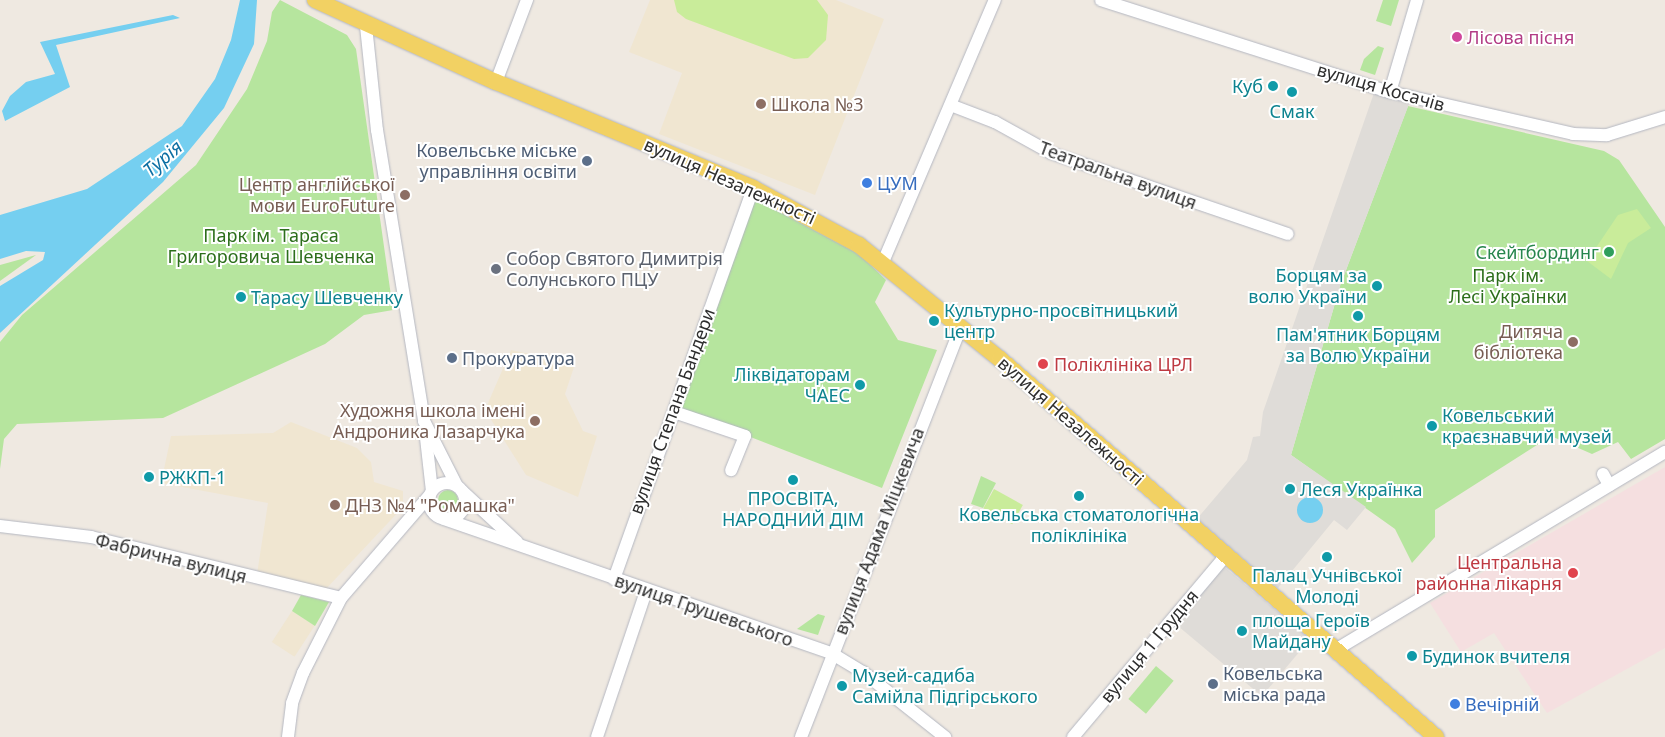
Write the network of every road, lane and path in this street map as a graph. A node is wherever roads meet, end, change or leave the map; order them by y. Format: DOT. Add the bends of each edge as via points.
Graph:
graph roads {
  1 [pos="315,0"];
  2 [pos="527,0"];
  3 [pos="995,0"];
  4 [pos="1101,0"];
  5 [pos="1417,0"];
  6 [pos="366,26"];
  7 [pos="496,82"];
  8 [pos="1390,92"];
  9 [pos="952,106"];
  10 [pos="1665,117"];
  11 [pos="753,188"];
  12 [pos="1287,234"];
  13 [pos="883,262"];
  14 [pos="961,326"];
  15 [pos="674,412"];
  16 [pos="424,422"];
  17 [pos="1665,452"];
  18 [pos="731,470"];
  19 [pos="459,488"];
  20 [pos="430,493"];
  21 [pos="441,518"];
  22 [pos="408,523"];
  23 [pos="0,526"];
  24 [pos="520,546"];
  25 [pos="1226,555"];
  26 [pos="614,579"];
  27 [pos="646,591"];
  28 [pos="341,598"];
  29 [pos="1337,649"];
  30 [pos="831,653"];
  31 [pos="288,737"];
  32 [pos="597,737"];
  33 [pos="801,737"];
  34 [pos="945,737"];
  35 [pos="1073,737"];
  36 [pos="1436,737"];
  1 -- 6 [label="main road, вулиця Незалежності"];
  2 -- 7 [label="street"];
  3 -- 9 [label="street"];
  4 -- 8 [label="street, вулиця Косачів"];
  5 -- 8 [label="street"];
  6 -- 7 [label="main road, вулиця Незалежності"];
  6 -- 16 [label="street" via="377,130"];
  7 -- 11 [label="main road, вулиця Незалежності"];
  8 -- 10 [label="street, вулиця Косачів" via="1595,136"];
  9 -- 12 [label="street, Театральна вулиця" via="995,122 1050,153"];
  9 -- 13 [label="street"];
  11 -- 13 [label="main road, вулиця Незалежності" via="829,227"];
  11 -- 15 [label="street, вулиця Степана Бандери"];
  13 -- 14 [label="main road, вулиця Незалежності"];
  14 -- 25 [label="main road, вулиця Незалежності"];
  14 -- 30 [label="street, вулиця Адама Міцкевича"];
  15 -- 18 [label="street" via="745,436"];
  15 -- 26 [label="street, вулиця Степана Бандери"];
  16 -- 19 [label="street"];
  16 -- 20 [label="street"];
  17 -- 29 [label="street" via="1606,479"];
  19 -- 20 [label="street" via="440,484"];
  19 -- 21 [label="street" via="464,507 456,517"];
  19 -- 24 [label="street, вулиця Грушевського"];
  20 -- 21 [label="street" via="430,508"];
  20 -- 22 [label="street"];
  21 -- 22 [label="street"];
  21 -- 24 [label="street"];
  22 -- 28 [label="street"];
  23 -- 28 [label="street, Фабрична вулиця" via="91,537"];
  24 -- 26 [label="street, вулиця Грушевського"];
  25 -- 29 [label="main road, вулиця Незалежності"];
  25 -- 35 [label="street, вулиця 1 Грудня"];
  26 -- 27 [label="street, вулиця Грушевського"];
  27 -- 30 [label="street, вулиця Грушевського"];
  27 -- 32 [label="street"];
  28 -- 31 [label="street" via="303,673 292,703"];
  29 -- 36 [label="main road, вулиця Незалежності"];
  30 -- 33 [label="street, вулиця Адама Міцкевича"];
  30 -- 34 [label="street, вулиця Грушевського" via="863,672"];
}
